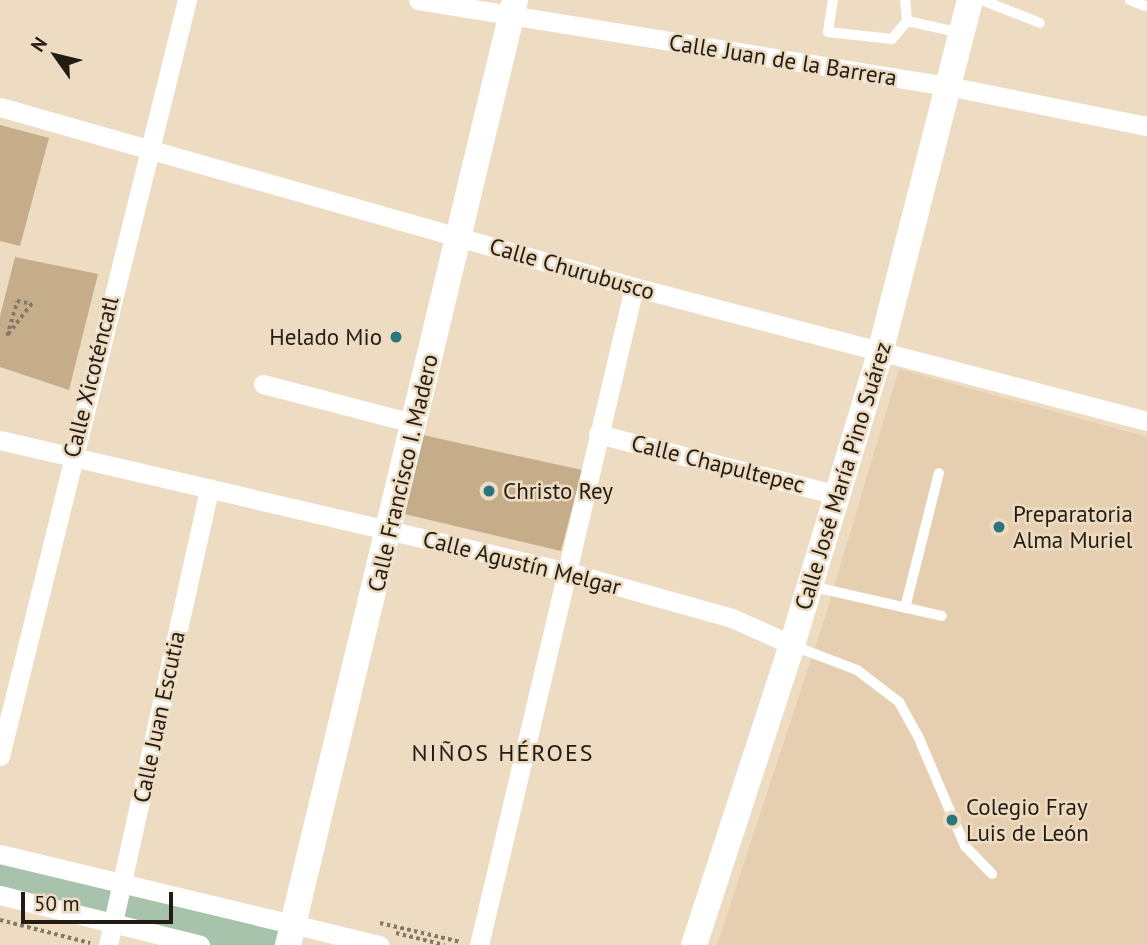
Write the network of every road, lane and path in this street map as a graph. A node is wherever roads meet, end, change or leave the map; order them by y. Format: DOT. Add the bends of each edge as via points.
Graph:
graph roads {
  1 [pos="187,0"];
  2 [pos="418,0"];
  3 [pos="833,0"];
  4 [pos="905,0"];
  5 [pos="970,0"];
  6 [pos="982,0"];
  7 [pos="1130,0"];
  8 [pos="1145,6"];
  9 [pos="514,8"];
  10 [pos="907,21"];
  11 [pos="1040,23"];
  12 [pos="962,33"];
  13 [pos="948,86"];
  14 [pos="0,107"];
  15 [pos="1147,126"];
  16 [pos="148,149"];
  17 [pos="459,236"];
  18 [pos="634,287"];
  19 [pos="7,336"];
  20 [pos="880,353"];
  21 [pos="263,384"];
  22 [pos="1147,421"];
  23 [pos="413,423"];
  24 [pos="598,434"];
  25 [pos="0,440"];
  26 [pos="71,456"];
  27 [pos="939,473"];
  28 [pos="209,488"];
  29 [pos="837,495"];
  30 [pos="391,530"];
  31 [pos="564,572"];
  32 [pos="810,586"];
  33 [pos="905,608"];
  34 [pos="942,616"];
  35 [pos="792,645"];
  36 [pos="0,756"];
  37 [pos="0,854"];
  38 [pos="992,874"];
  39 [pos="122,883"];
  40 [pos="0,894"];
  41 [pos="0,920"];
  42 [pos="113,923"];
  43 [pos="290,935"];
  44 [pos="96,945"];
  45 [pos="108,945"];
  46 [pos="200,945"];
  47 [pos="379,945"];
  48 [pos="479,945"];
  49 [pos="694,945"];
  1 -- 16 [label="street, Calle Xicoténcatl"];
  2 -- 9 [label="street, Calle Juan de la Barrera"];
  3 -- 10 [label="lane" via="828,32 892,39"];
  4 -- 10 [label="lane"];
  5 -- 12 [label="main road, Calle José María Pino Suárez"];
  6 -- 11 [label="lane"];
  7 -- 8 [label="lane"];
  9 -- 13 [label="street, Calle Juan de la Barrera"];
  9 -- 17 [label="main road, Calle Francisco I. Madero"];
  10 -- 12 [label="lane"];
  12 -- 13 [label="main road, Calle José María Pino Suárez"];
  13 -- 15 [label="street, Calle Juan de la Barrera"];
  13 -- 20 [label="main road, Calle José María Pino Suárez"];
  14 -- 16 [label="street, Calle Churubusco"];
  16 -- 17 [label="street, Calle Churubusco"];
  16 -- 26 [label="street, Calle Xicoténcatl"];
  17 -- 18 [label="street, Calle Churubusco"];
  17 -- 23 [label="main road, Calle Francisco I. Madero"];
  18 -- 20 [label="street, Calle Churubusco"];
  18 -- 24 [label="street"];
  19 -- 19 [label="path" via="17,301 32,304 15,325"];
  20 -- 22 [label="street, Calle Churubusco"];
  20 -- 29 [label="main road, Calle José María Pino Suárez"];
  21 -- 23 [label="street"];
  23 -- 30 [label="main road, Calle Francisco I. Madero"];
  24 -- 29 [label="street, Calle Chapultepec"];
  24 -- 31 [label="street"];
  25 -- 26 [label="street, Calle Agustín Melgar"];
  26 -- 28 [label="street, Calle Agustín Melgar"];
  26 -- 36 [label="street, Calle Xicoténcatl"];
  27 -- 33 [label="lane"];
  28 -- 30 [label="street, Calle Agustín Melgar"];
  28 -- 39 [label="street, Calle Juan Escutia"];
  29 -- 32 [label="main road, Calle José María Pino Suárez"];
  30 -- 31 [label="street, Calle Agustín Melgar"];
  30 -- 43 [label="main road, Calle Francisco I. Madero"];
  31 -- 35 [label="street, Calle Agustín Melgar" via="732,618"];
  31 -- 48 [label="street"];
  32 -- 33 [label="lane"];
  32 -- 35 [label="main road, Calle José María Pino Suárez"];
  33 -- 34 [label="lane"];
  35 -- 38 [label="lane" via="815,658 857,670 899,702 965,846"];
  35 -- 49 [label="main road, Calle José María Pino Suárez"];
  37 -- 39 [label="street"];
  39 -- 42 [label="street, Calle Juan Escutia"];
  39 -- 43 [label="street"];
  40 -- 42 [label="street"];
  41 -- 44 [label="path"];
  42 -- 45 [label="street, Calle Juan Escutia"];
  42 -- 46 [label="street"];
  43 -- 47 [label="street"];
}
